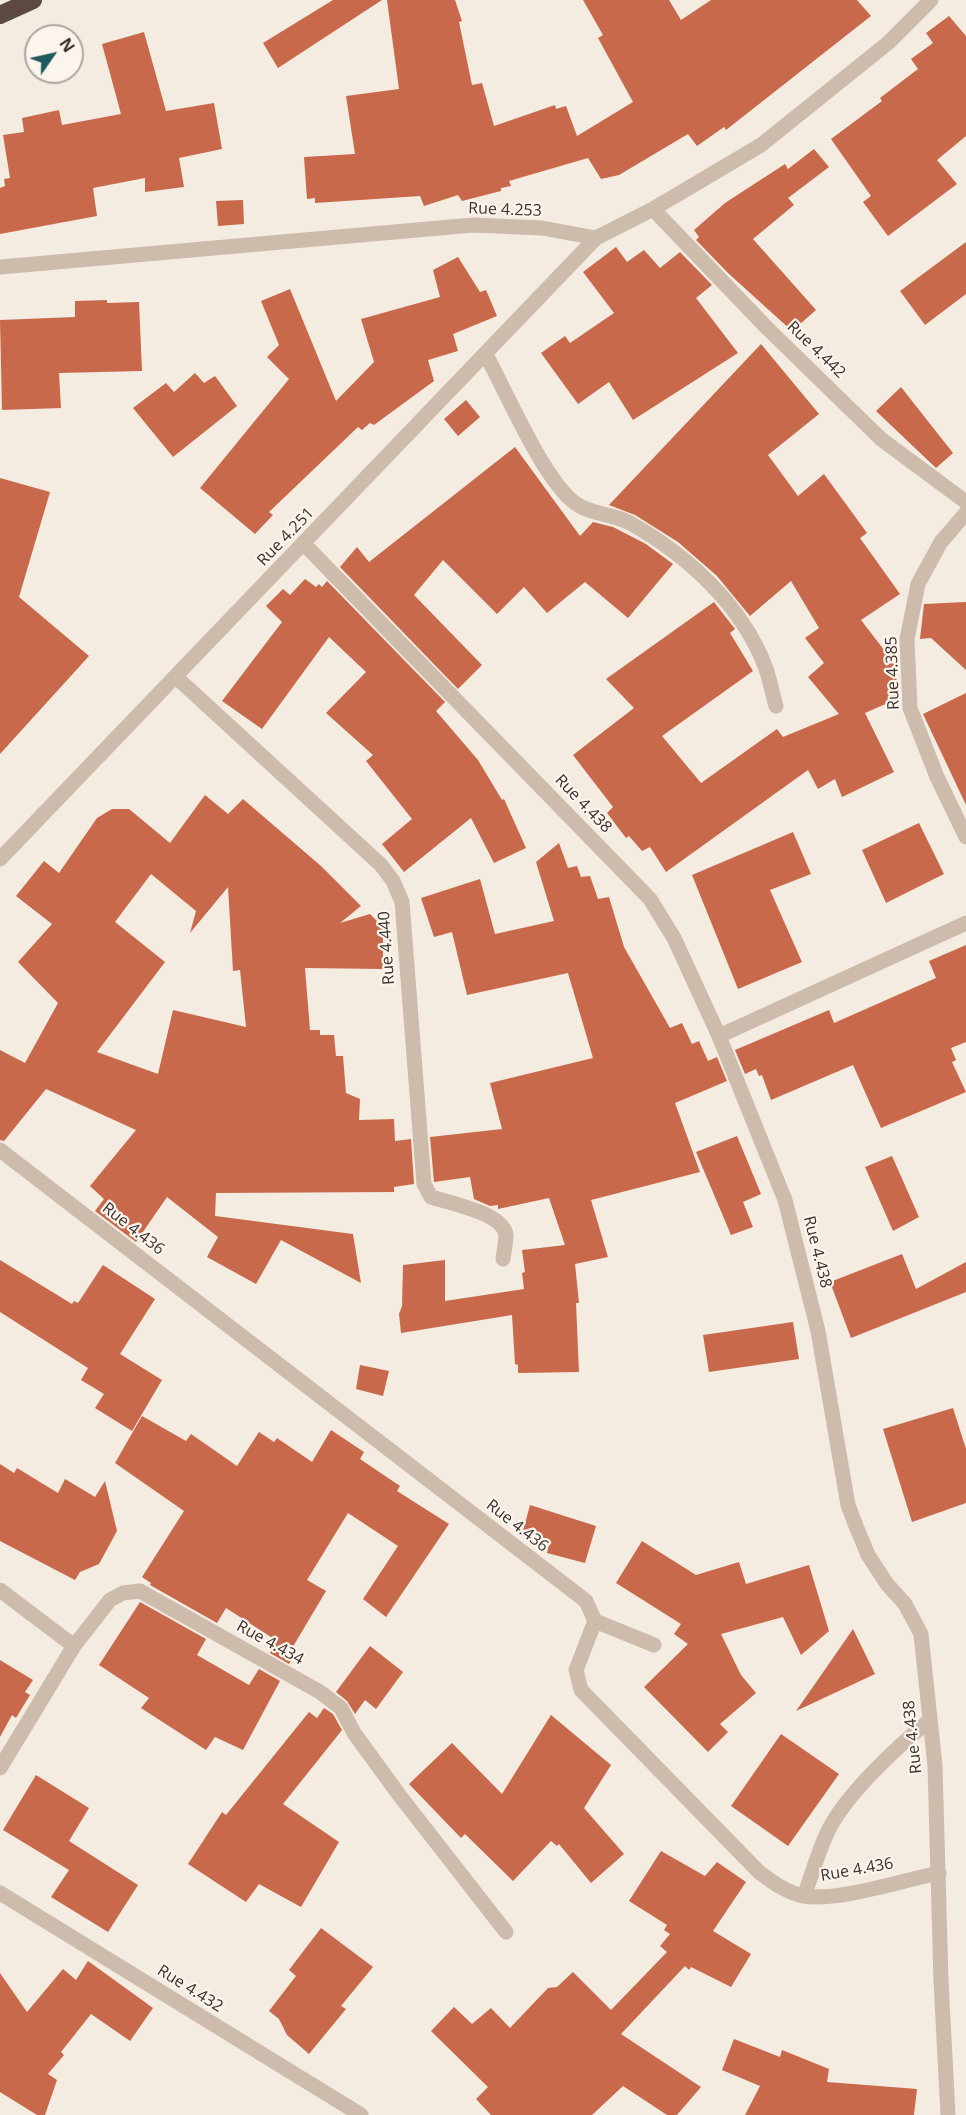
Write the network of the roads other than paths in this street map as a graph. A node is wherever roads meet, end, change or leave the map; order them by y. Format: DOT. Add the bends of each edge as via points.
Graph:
graph roads {
  1 [pos="33,0"];
  2 [pos="931,0"];
  3 [pos="0,15"];
  4 [pos="653,209"];
  5 [pos="596,238"];
  6 [pos="0,267"];
  7 [pos="486,355"];
  8 [pos="966,502"];
  9 [pos="966,513"];
  10 [pos="304,544"];
  11 [pos="176,677"];
  12 [pos="776,706"];
  13 [pos="966,837"];
  14 [pos="0,859"];
  15 [pos="966,923"];
  16 [pos="719,1036"];
  17 [pos="0,1150"];
  18 [pos="503,1259"];
  19 [pos="0,1590"];
  20 [pos="595,1621"];
  21 [pos="654,1645"];
  22 [pos="74,1646"];
  23 [pos="930,1720"];
  24 [pos="0,1768"];
  25 [pos="939,1873"];
  26 [pos="0,1893"];
  27 [pos="804,1896"];
  28 [pos="506,1932"];
  29 [pos="361,2115"];
  30 [pos="948,2115"];
  1 -- 3 [label="highway"];
  2 -- 4 [label="street" via="888,43 762,145"];
  4 -- 5 [label="street"];
  4 -- 8 [label="street, Rue 4.442" via="881,439"];
  5 -- 6 [label="street, Rue 4.253" via="542,228 473,225"];
  5 -- 7 [label="street, Rue 4.251"];
  7 -- 10 [label="street, Rue 4.251"];
  7 -- 12 [label="street" via="555,483 576,504 627,521 651,535 723,597 765,667"];
  9 -- 13 [label="street, Rue 4.385" via="941,542 918,584 907,639 910,708"];
  10 -- 11 [label="street, Rue 4.251"];
  10 -- 16 [label="street, Rue 4.438" via="650,898 674,938"];
  11 -- 14 [label="street, Rue 4.251"];
  11 -- 18 [label="street, Rue 4.440" via="381,865 393,881 402,902 424,1184 431,1197 501,1223 506,1234"];
  15 -- 16 [label="street"];
  16 -- 23 [label="street, Rue 4.438" via="785,1200 818,1331 852,1515 868,1555 905,1604 921,1634"];
  17 -- 20 [label="street, Rue 4.436" via="586,1601"];
  19 -- 22 [label="street"];
  20 -- 21 [label="street"];
  20 -- 27 [label="street, Rue 4.436" via="576,1670 581,1690 759,1872 778,1886"];
  22 -- 24 [label="street, Rue 4.434"];
  22 -- 28 [label="street, Rue 4.434" via="110,1600 140,1591 320,1692 340,1708 399,1796"];
  23 -- 25 [label="street, Rue 4.438"];
  23 -- 27 [label="street" via="856,1792 829,1830"];
  25 -- 27 [label="street, Rue 4.436" via="835,1895"];
  25 -- 30 [label="street, Rue 4.438"];
  26 -- 29 [label="street, Rue 4.432"];
}
